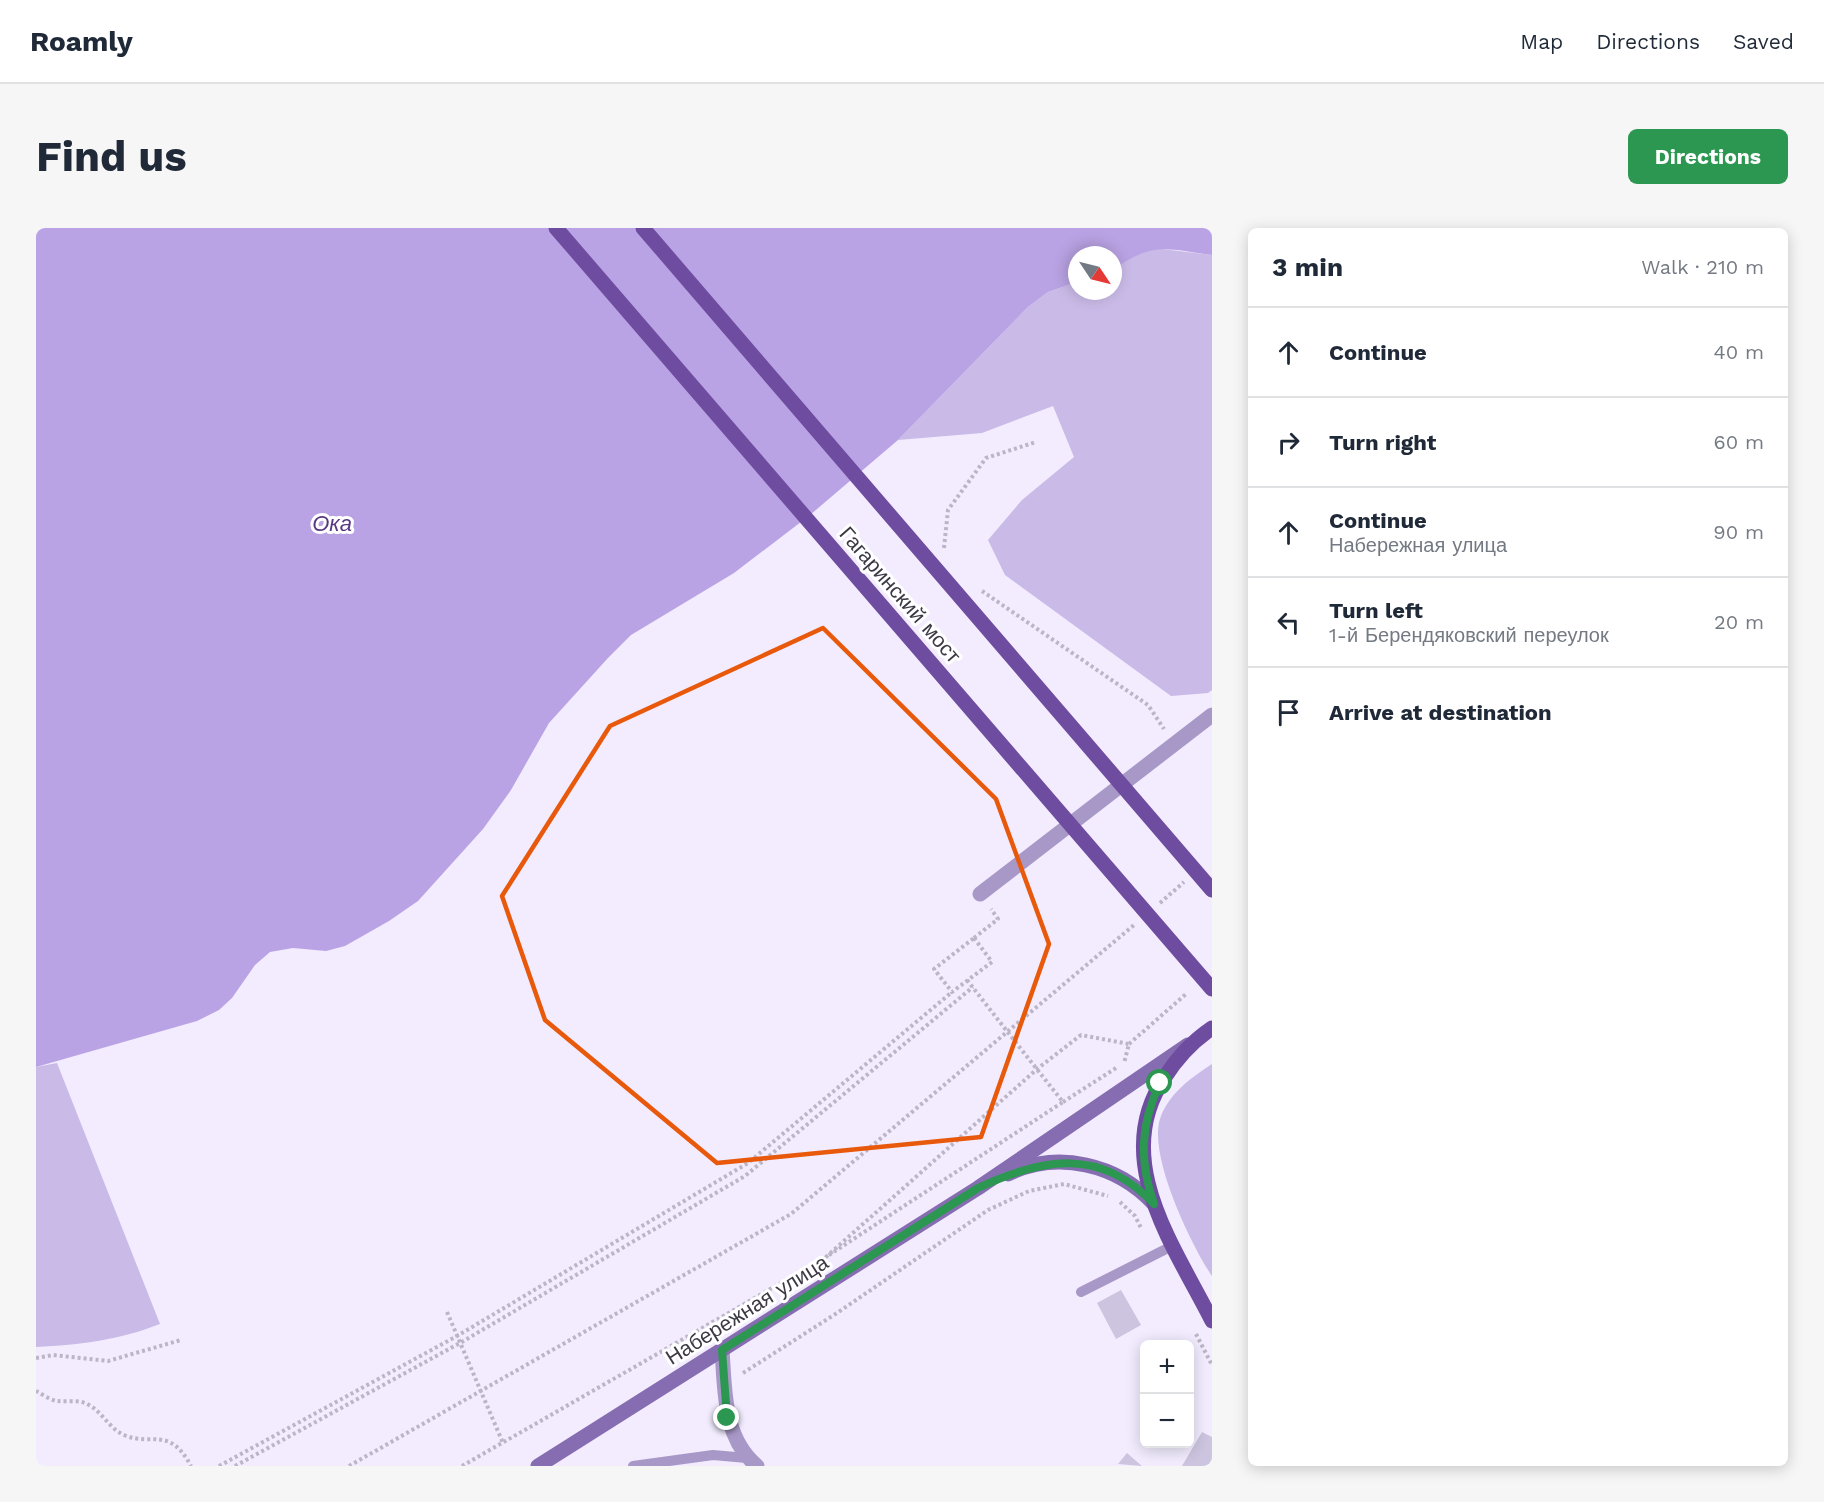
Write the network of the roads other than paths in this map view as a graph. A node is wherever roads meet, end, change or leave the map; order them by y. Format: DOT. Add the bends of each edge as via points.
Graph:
graph roads {
  1 [pos="556,228"];
  2 [pos="643,228"];
  3 [pos="1212,716"];
  4 [pos="1172,844"];
  5 [pos="1212,878"];
  6 [pos="1212,890"];
  7 [pos="980,894"];
  8 [pos="1212,989"];
  9 [pos="1208,1030"];
  10 [pos="978,1188"];
  11 [pos="1154,1204"];
  12 [pos="1177,1251"];
  13 [pos="1081,1292"];
  14 [pos="1212,1296"];
  15 [pos="1212,1322"];
  16 [pos="722,1350"];
  17 [pos="752,1462"];
  18 [pos="544,1465"];
  19 [pos="633,1466"];
  1 -- 8 [label="main road, Гагаринский мост, bridge"];
  2 -- 4 [label="main road, Гагаринский мост, bridge"];
  3 -- 7 [label="street"];
  4 -- 5 [label="main road, bridge"];
  4 -- 6 [label="main road, Гагаринский мост, bridge"];
  9 -- 10 [label="main road"];
  9 -- 11 [label="main road" via="1173,1064 1146,1119 1142,1159"];
  10 -- 11 [label="main road" via="1040,1164 1086,1164 1129,1182"];
  10 -- 16 [label="main road, Набережная улица"];
  11 -- 12 [label="main road"];
  12 -- 13 [label="lane" via="1155,1256"];
  12 -- 14 [label="main road"];
  12 -- 15 [label="main road"];
  16 -- 17 [label="street" via="727,1418"];
  16 -- 18 [label="main road, Набережная улица"];
  17 -- 19 [label="lane" via="713,1455"];
}
